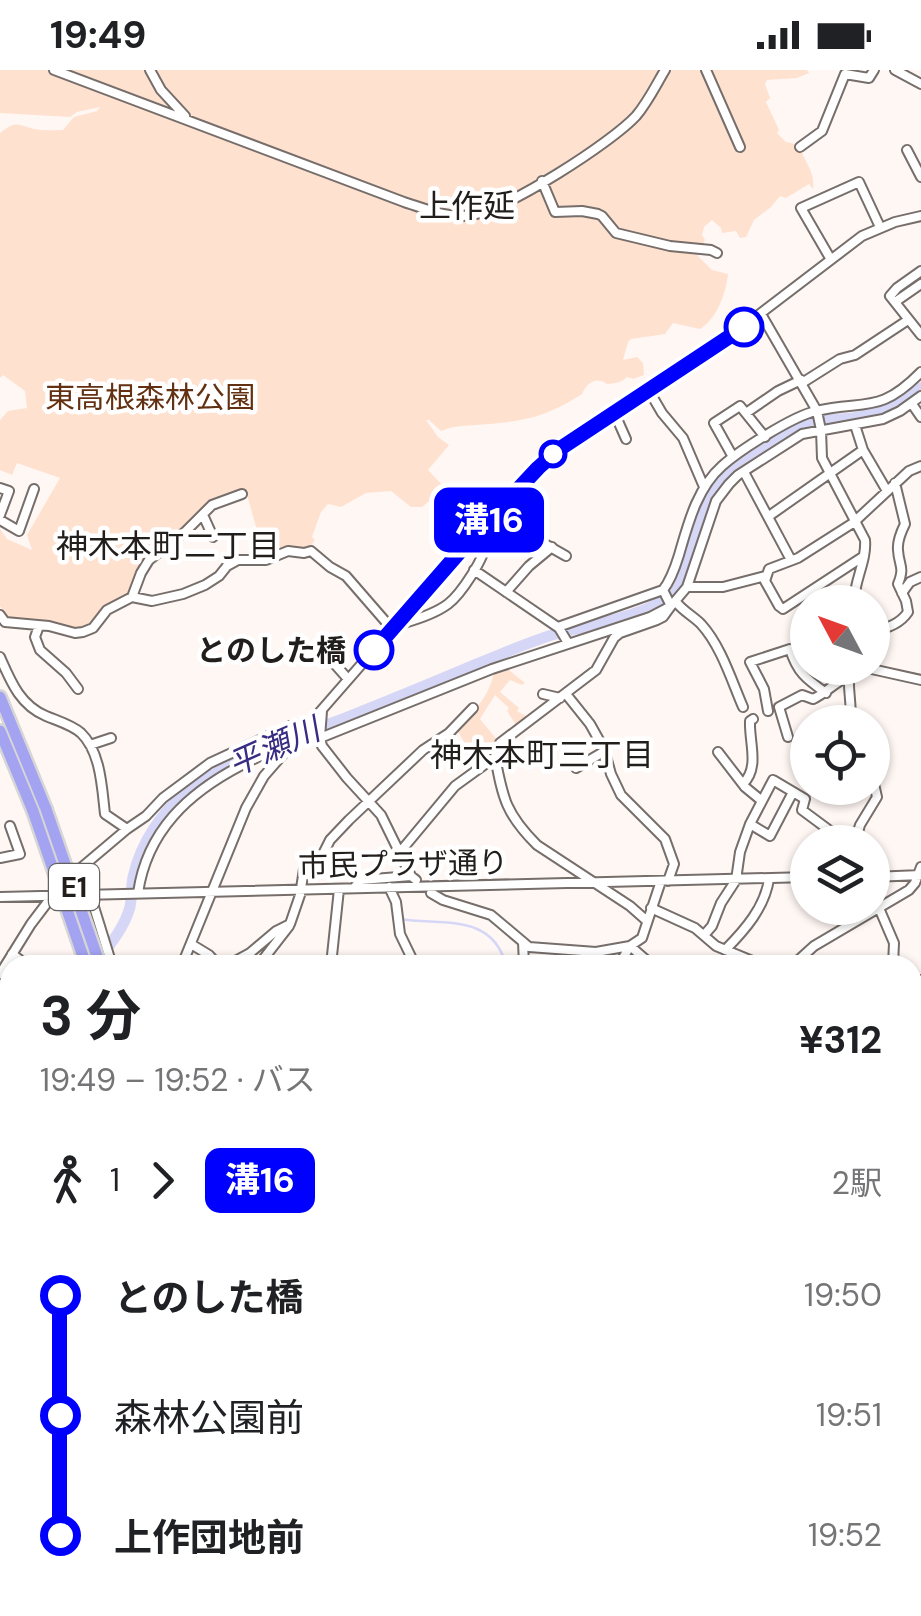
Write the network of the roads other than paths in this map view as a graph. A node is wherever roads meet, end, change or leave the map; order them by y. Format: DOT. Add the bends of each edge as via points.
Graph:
graph roads {
  1 [pos="150,70"];
  2 [pos="666,70"];
  3 [pos="706,70"];
  4 [pos="874,70"];
  5 [pos="895,70"];
  6 [pos="61,71"];
  7 [pos="921,84"];
  8 [pos="188,120"];
  9 [pos="740,147"];
  10 [pos="800,148"];
  11 [pos="908,150"];
  12 [pos="921,177"];
  13 [pos="542,182"];
  14 [pos="921,216"];
  15 [pos="880,227"];
  16 [pos="717,252"];
  17 [pos="830,258"];
  18 [pos="921,271"];
  19 [pos="921,284"];
  20 [pos="895,302"];
  21 [pos="761,314"];
  22 [pos="908,320"];
  23 [pos="920,330"];
  24 [pos="921,372"];
  25 [pos="801,382"];
  26 [pos="648,389"];
  27 [pos="921,396"];
  28 [pos="912,404"];
  29 [pos="817,410"];
  30 [pos="614,412"];
  31 [pos="746,413"];
  32 [pos="921,417"];
  33 [pos="855,425"];
  34 [pos="821,430"];
  35 [pos="765,437"];
  36 [pos="626,439"];
  37 [pos="864,450"];
  38 [pos="733,458"];
  39 [pos="921,466"];
  40 [pos="744,472"];
  41 [pos="830,475"];
  42 [pos="895,483"];
  43 [pos="704,487"];
  44 [pos="0,488"];
  45 [pos="34,488"];
  46 [pos="887,490"];
  47 [pos="242,494"];
  48 [pos="203,515"];
  49 [pos="494,515"];
  50 [pos="769,516"];
  51 [pos="0,517"];
  52 [pos="856,520"];
  53 [pos="482,527"];
  54 [pos="213,538"];
  55 [pos="552,547"];
  56 [pos="566,556"];
  57 [pos="864,556"];
  58 [pos="790,560"];
  59 [pos="474,570"];
  60 [pos="765,576"];
  61 [pos="921,578"];
  62 [pos="855,585"];
  63 [pos="687,587"];
  64 [pos="506,592"];
  65 [pos="902,593"];
  66 [pos="132,597"];
  67 [pos="669,599"];
  68 [pos="0,615"];
  69 [pos="400,620"];
  70 [pos="39,626"];
  71 [pos="890,626"];
  72 [pos="558,628"];
  73 [pos="392,629"];
  74 [pos="567,642"];
  75 [pos="0,657"];
  76 [pos="332,661"];
  77 [pos="890,673"];
  78 [pos="348,679"];
  79 [pos="921,680"];
  80 [pos="835,685"];
  81 [pos="78,690"];
  82 [pos="826,693"];
  83 [pos="543,694"];
  84 [pos="563,696"];
  85 [pos="0,697"];
  86 [pos="744,706"];
  87 [pos="474,708"];
  88 [pos="322,709"];
  89 [pos="768,712"];
  90 [pos="750,720"];
  91 [pos="310,722"];
  92 [pos="0,731"];
  93 [pos="110,738"];
  94 [pos="320,738"];
  95 [pos="788,738"];
  96 [pos="90,745"];
  97 [pos="286,750"];
  98 [pos="605,751"];
  99 [pos="718,752"];
  100 [pos="495,757"];
  101 [pos="215,763"];
  102 [pos="576,768"];
  103 [pos="222,775"];
  104 [pos="743,784"];
  105 [pos="790,791"];
  106 [pos="790,796"];
  107 [pos="762,800"];
  108 [pos="369,801"];
  109 [pos="803,805"];
  110 [pos="40,810"];
  111 [pos="750,824"];
  112 [pos="822,825"];
  113 [pos="10,826"];
  114 [pos="127,828"];
  115 [pos="400,852"];
  116 [pos="0,858"];
  117 [pos="920,873"];
  118 [pos="890,875"];
  119 [pos="769,878"];
  120 [pos="790,878"];
  121 [pos="736,880"];
  122 [pos="664,882"];
  123 [pos="593,883"];
  124 [pos="390,887"];
  125 [pos="354,888"];
  126 [pos="300,889"];
  127 [pos="339,889"];
  128 [pos="212,892"];
  129 [pos="138,893"];
  130 [pos="90,894"];
  131 [pos="431,894"];
  132 [pos="53,895"];
  133 [pos="0,897"];
  134 [pos="890,901"];
  135 [pos="652,908"];
  136 [pos="647,922"];
  137 [pos="290,924"];
  138 [pos="851,925"];
  139 [pos="886,925"];
  140 [pos="704,934"];
  141 [pos="523,942"];
  142 [pos="191,944"];
  143 [pos="630,946"];
  144 [pos="725,950"];
  145 [pos="12,954"];
  146 [pos="83,955"];
  147 [pos="96,955"];
  148 [pos="109,955"];
  149 [pos="186,955"];
  150 [pos="209,955"];
  151 [pos="246,955"];
  152 [pos="266,955"];
  153 [pos="332,955"];
  154 [pos="410,955"];
  155 [pos="524,955"];
  156 [pos="625,955"];
  157 [pos="640,955"];
  158 [pos="737,955"];
  159 [pos="804,955"];
  160 [pos="893,955"];
  1 -- 8 [label="street"];
  2 -- 13 [label="street" via="635,118"];
  3 -- 9 [label="street"];
  4 -- 10 [label="street" via="869,78 844,74 822,131"];
  5 -- 7 [label="street"];
  6 -- 8 [label="street"];
  8 -- 13 [label="street" via="452,216 492,210"];
  11 -- 12 [label="street"];
  13 -- 16 [label="street" via="555,212 598,214 616,233"];
  14 -- 15 [label="street"];
  15 -- 17 [label="street"];
  15 -- 17 [label="street" via="860,182 802,208"];
  17 -- 21 [label="street"];
  18 -- 20 [label="street" via="890,296"];
  19 -- 20 [label="street"];
  20 -- 22 [label="street"];
  21 -- 25 [label="street"];
  21 -- 26 [label="street"];
  22 -- 23 [label="street"];
  22 -- 25 [label="street"];
  24 -- 29 [label="street" via="876,404"];
  25 -- 29 [label="street"];
  25 -- 31 [label="street"];
  26 -- 30 [label="street"];
  26 -- 43 [label="street" via="683,438"];
  27 -- 28 [label="street"];
  28 -- 32 [label="street"];
  28 -- 33 [label="street"];
  29 -- 34 [label="street"];
  29 -- 35 [label="street"];
  30 -- 36 [label="street"];
  30 -- 49 [label="street" via="558,450"];
  31 -- 35 [label="street"];
  31 -- 38 [label="street" via="740,406 714,423"];
  33 -- 34 [label="street"];
  33 -- 37 [label="street"];
  34 -- 40 [label="street" via="802,434"];
  34 -- 41 [label="street"];
  35 -- 38 [label="street"];
  37 -- 41 [label="street"];
  37 -- 46 [label="street"];
  38 -- 43 [label="street"];
  39 -- 42 [label="street"];
  40 -- 50 [label="street"];
  40 -- 63 [label="street" via="716,501"];
  41 -- 50 [label="street"];
  41 -- 52 [label="street"];
  42 -- 46 [label="street"];
  42 -- 65 [label="street" via="905,524 898,552"];
  43 -- 67 [label="street"];
  44 -- 51 [label="street" via="9,491"];
  45 -- 51 [label="street" via="19,531"];
  46 -- 52 [label="street"];
  47 -- 48 [label="street"];
  48 -- 54 [label="street"];
  48 -- 66 [label="street" via="145,564"];
  49 -- 53 [label="street"];
  49 -- 55 [label="street"];
  50 -- 58 [label="street"];
  52 -- 57 [label="street"];
  52 -- 58 [label="street"];
  53 -- 59 [label="street" via="486,545"];
  53 -- 69 [label="street"];
  55 -- 56 [label="street"];
  55 -- 64 [label="street"];
  57 -- 60 [label="street" via="783,608"];
  57 -- 62 [label="street"];
  58 -- 60 [label="street"];
  59 -- 64 [label="street"];
  59 -- 69 [label="street" via="443,608"];
  60 -- 63 [label="street" via="724,587"];
  61 -- 65 [label="street"];
  63 -- 67 [label="street"];
  64 -- 72 [label="street"];
  65 -- 71 [label="street" via="908,612"];
  66 -- 70 [label="street" via="84,632"];
  66 -- 73 [label="street" via="183,594 238,560 311,551 346,576"];
  67 -- 72 [label="street"];
  67 -- 74 [label="street" via="650,617"];
  67 -- 84 [label="street" via="663,617 620,633 596,670"];
  67 -- 86 [label="street" via="717,648"];
  68 -- 70 [label="street" via="5,622"];
  69 -- 73 [label="street"];
  70 -- 81 [label="street" via="40,650"];
  72 -- 74 [label="street"];
  73 -- 78 [label="street"];
  74 -- 94 [label="street"];
  75 -- 96 [label="street" via="26,704 80,732"];
  76 -- 78 [label="street"];
  77 -- 79 [label="street"];
  78 -- 88 [label="street"];
  80 -- 82 [label="street"];
  82 -- 89 [label="street" via="795,665 790,648 750,662"];
  82 -- 95 [label="street" via="779,707"];
  83 -- 84 [label="street"];
  84 -- 98 [label="street"];
  84 -- 100 [label="street" via="500,744"];
  85 -- 110 [label="highway, E1"];
  87 -- 108 [label="street"];
  88 -- 91 [label="street"];
  88 -- 94 [label="street"];
  90 -- 104 [label="street" via="753,763"];
  91 -- 97 [label="street"];
  91 -- 101 [label="street"];
  92 -- 110 [label="highway, E1"];
  93 -- 96 [label="street"];
  94 -- 108 [label="street"];
  96 -- 114 [label="street" via="105,814"];
  97 -- 103 [label="street"];
  97 -- 128 [label="street" via="246,808"];
  98 -- 102 [label="street"];
  98 -- 122 [label="street" via="621,794 664,839 674,864"];
  99 -- 104 [label="street"];
  100 -- 115 [label="street" via="455,786"];
  100 -- 123 [label="street" via="502,798 527,835"];
  101 -- 103 [label="street"];
  101 -- 114 [label="street"];
  103 -- 129 [label="street" via="162,828"];
  104 -- 107 [label="street"];
  105 -- 107 [label="street" via="773,780"];
  106 -- 111 [label="street" via="770,836"];
  107 -- 111 [label="street"];
  108 -- 115 [label="street"];
  108 -- 126 [label="street" via="304,869"];
  109 -- 112 [label="street"];
  110 -- 146 [label="highway, E1, bridge"];
  110 -- 147 [label="highway, E1, bridge"];
  111 -- 121 [label="street"];
  113 -- 116 [label="street" via="20,854"];
  114 -- 132 [label="street"];
  115 -- 125 [label="street" via="413,878 361,880"];
  117 -- 118 [label="street"];
  117 -- 134 [label="street" via="913,887"];
  119 -- 120 [label="street, 市民プラザ通り"];
  119 -- 121 [label="street, 市民プラザ通り"];
  119 -- 144 [label="street" via="757,910"];
  121 -- 122 [label="street, 市民プラザ通り"];
  121 -- 140 [label="street"];
  122 -- 123 [label="street, 市民プラザ通り"];
  122 -- 135 [label="street"];
  123 -- 124 [label="street, 市民プラザ通り"];
  123 -- 136 [label="street"];
  124 -- 125 [label="street, 市民プラザ通り"];
  124 -- 154 [label="street"];
  125 -- 127 [label="street, 市民プラザ通り"];
  126 -- 127 [label="street, 市民プラザ通り"];
  126 -- 128 [label="street, 市民プラザ通り"];
  126 -- 137 [label="street"];
  127 -- 153 [label="street"];
  128 -- 129 [label="street, 市民プラザ通り"];
  128 -- 142 [label="street"];
  129 -- 130 [label="street, 市民プラザ通り"];
  130 -- 132 [label="street, 市民プラザ通り"];
  130 -- 148 [label="street"];
  131 -- 141 [label="street" via="492,914"];
  132 -- 133 [label="street, 市民プラザ通り"];
  132 -- 145 [label="street"];
  135 -- 136 [label="street"];
  135 -- 140 [label="street"];
  136 -- 143 [label="street" via="642,938"];
  137 -- 151 [label="street"];
  137 -- 152 [label="street"];
  138 -- 159 [label="street"];
  139 -- 160 [label="street"];
  140 -- 144 [label="street"];
  141 -- 143 [label="street" via="596,952"];
  141 -- 155 [label="street"];
  142 -- 149 [label="street"];
  142 -- 150 [label="street"];
  143 -- 156 [label="street"];
  143 -- 157 [label="street"];
  144 -- 158 [label="street"];
}
